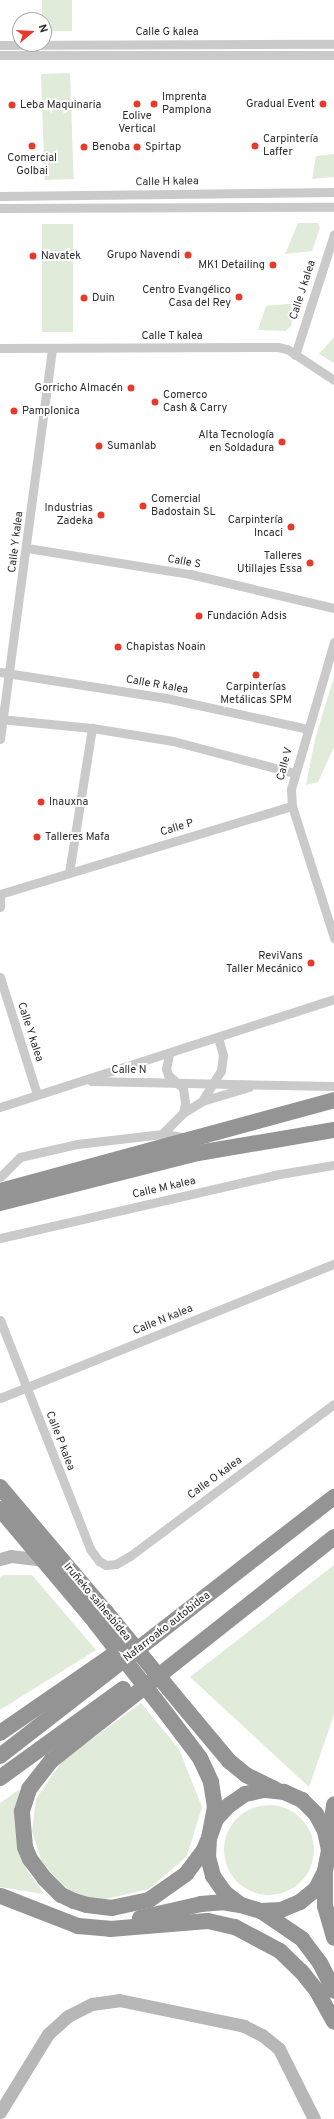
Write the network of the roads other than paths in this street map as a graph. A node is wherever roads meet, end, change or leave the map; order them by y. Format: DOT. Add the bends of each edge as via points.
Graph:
graph roads {
  1 [pos="334,44"];
  2 [pos="0,45"];
  3 [pos="0,55"];
  4 [pos="334,55"];
  5 [pos="334,192"];
  6 [pos="0,196"];
  7 [pos="334,207"];
  8 [pos="0,208"];
  9 [pos="334,234"];
  10 [pos="0,348"];
  11 [pos="52,348"];
  12 [pos="295,355"];
  13 [pos="334,380"];
  14 [pos="27,548"];
  15 [pos="334,608"];
  16 [pos="334,642"];
  17 [pos="0,672"];
  18 [pos="10,673"];
  19 [pos="2,719"];
  20 [pos="92,728"];
  21 [pos="308,729"];
  22 [pos="0,739"];
  23 [pos="294,773"];
  24 [pos="292,806"];
  25 [pos="69,873"];
  26 [pos="0,894"];
  27 [pos="0,907"];
  28 [pos="334,938"];
  29 [pos="0,977"];
  30 [pos="334,999"];
  31 [pos="218,1038"];
  32 [pos="169,1054"];
  33 [pos="82,1081"];
  34 [pos="177,1082"];
  35 [pos="213,1083"];
  36 [pos="256,1085"];
  37 [pos="334,1086"];
  38 [pos="38,1094"];
  39 [pos="334,1100"];
  40 [pos="202,1101"];
  41 [pos="0,1106"];
  42 [pos="183,1113"];
  43 [pos="334,1130"];
  44 [pos="162,1134"];
  45 [pos="193,1138"];
  46 [pos="334,1165"];
  47 [pos="0,1177"];
  48 [pos="0,1191"];
  49 [pos="0,1203"];
  50 [pos="0,1238"];
  51 [pos="334,1264"];
  52 [pos="0,1320"];
  53 [pos="27,1388"];
  54 [pos="0,1398"];
  55 [pos="334,1404"];
  56 [pos="0,1487"];
  57 [pos="334,1497"];
  58 [pos="0,1509"];
  59 [pos="334,1525"];
  60 [pos="334,1537"];
  61 [pos="0,1559"];
  62 [pos="45,1560"];
  63 [pos="106,1565"];
  64 [pos="100,1617"];
  65 [pos="149,1642"];
  66 [pos="0,1734"];
  67 [pos="0,1756"];
  68 [pos="0,1778"];
  69 [pos="284,1792"];
  70 [pos="334,1804"];
  71 [pos="209,1838"];
  72 [pos="329,1850"];
  73 [pos="325,1870"];
  74 [pos="1,1896"];
  75 [pos="241,1905"];
  76 [pos="261,1911"];
  77 [pos="334,1938"];
  78 [pos="334,1991"];
  79 [pos="334,2022"];
  80 [pos="0,2112"];
  81 [pos="314,2119"];
  1 -- 2 [label="street, Calle G kalea"];
  3 -- 4 [label="street"];
  5 -- 6 [label="street, Calle H kalea"];
  7 -- 8 [label="street"];
  9 -- 12 [label="street, Calle J kalea"];
  10 -- 11 [label="street, Calle T kalea"];
  11 -- 12 [label="street, Calle T kalea" via="278,348"];
  11 -- 14 [label="street, Calle Y kalea"];
  12 -- 13 [label="street, Calle T kalea"];
  14 -- 15 [label="street, Calle S" via="190,574"];
  14 -- 18 [label="street, Calle Y kalea"];
  16 -- 21 [label="street, Calle V"];
  17 -- 18 [label="street, Calle R kalea"];
  18 -- 19 [label="street, Calle Y kalea"];
  18 -- 21 [label="street, Calle R kalea" via="166,698"];
  19 -- 20 [label="street"];
  19 -- 22 [label="street, Calle Y kalea"];
  20 -- 23 [label="street" via="173,741"];
  20 -- 25 [label="street"];
  21 -- 23 [label="street, Calle V"];
  23 -- 24 [label="street, Calle V" via="291,789"];
  24 -- 25 [label="street, Calle P"];
  24 -- 28 [label="street, Calle V"];
  25 -- 26 [label="street, Calle P"];
  26 -- 27 [label="street"];
  29 -- 38 [label="street, Calle Y kalea"];
  30 -- 31 [label="street"];
  31 -- 32 [label="street"];
  31 -- 35 [label="street, Calle N" via="223,1064"];
  32 -- 33 [label="street"];
  32 -- 34 [label="street" via="166,1069 168,1075"];
  33 -- 34 [label="street, Calle N"];
  33 -- 38 [label="street"];
  34 -- 35 [label="street, Calle N"];
  34 -- 42 [label="street" via="185,1094"];
  35 -- 36 [label="street, Calle N"];
  35 -- 40 [label="street, Calle N"];
  36 -- 37 [label="street, Calle N"];
  36 -- 40 [label="street, Calle N"];
  38 -- 41 [label="street"];
  39 -- 45 [label="highway"];
  40 -- 42 [label="street, Calle N"];
  42 -- 44 [label="street, Calle N"];
  43 -- 49 [label="highway" via="198,1153"];
  44 -- 45 [label="street"];
  44 -- 47 [label="street" via="77,1144 20,1157"];
  45 -- 48 [label="highway"];
  46 -- 50 [label="street, Calle M kalea" via="274,1175"];
  51 -- 53 [label="street, Calle N kalea"];
  52 -- 53 [label="street, Calle P kalea"];
  53 -- 54 [label="street, Calle N kalea"];
  53 -- 63 [label="street, Calle P kalea" via="90,1549 99,1561"];
  55 -- 63 [label="street, Calle O kalea" via="130,1556 116,1564"];
  56 -- 64 [label="highway, Iruñeko saihesbidea"];
  57 -- 65 [label="highway, Nafarroako autobidea"];
  58 -- 62 [label="highway, Iruñeko saihesbidea"];
  59 -- 68 [label="highway, Nafarroako autobidea" via="230,1609"];
  60 -- 71 [label="highway" via="52,1760 28,1790 22,1811 25,1847 45,1880 61,1895 100,1908 137,1904 162,1893 186,1874 204,1850"];
  61 -- 62 [label="street" via="11,1556"];
  62 -- 64 [label="highway, Iruñeko saihesbidea"];
  64 -- 69 [label="highway, Iruñeko saihesbidea, bridge" via="183,1706 209,1739 246,1775"];
  64 -- 71 [label="highway, Iruñeko saihesbidea, bridge" via="200,1758 211,1782 215,1807"];
  65 -- 66 [label="highway" via="110,1657"];
  65 -- 67 [label="highway, Nafarroako autobidea"];
  69 -- 71 [label="highway" via="264,1790 245,1794 216,1819"];
  69 -- 72 [label="highway" via="302,1800 316,1814 325,1831"];
  70 -- 72 [label="highway"];
  71 -- 75 [label="highway" via="208,1857 213,1876 225,1893"];
  72 -- 73 [label="highway"];
  73 -- 76 [label="highway" via="316,1888 300,1902 281,1910"];
  73 -- 77 [label="highway" via="325,1906"];
  74 -- 75 [label="highway" via="32,1901 79,1917 106,1921 139,1918 222,1902"];
  74 -- 79 [label="highway" via="78,1926 110,1930 208,1921 235,1927 280,1952 301,1971"];
  75 -- 76 [label="highway"];
  76 -- 78 [label="highway" via="302,1939 320,1963"];
  80 -- 81 [label="street" via="48,2034 68,2016 92,2004 119,2000 244,2026 262,2036 279,2049"];
}
